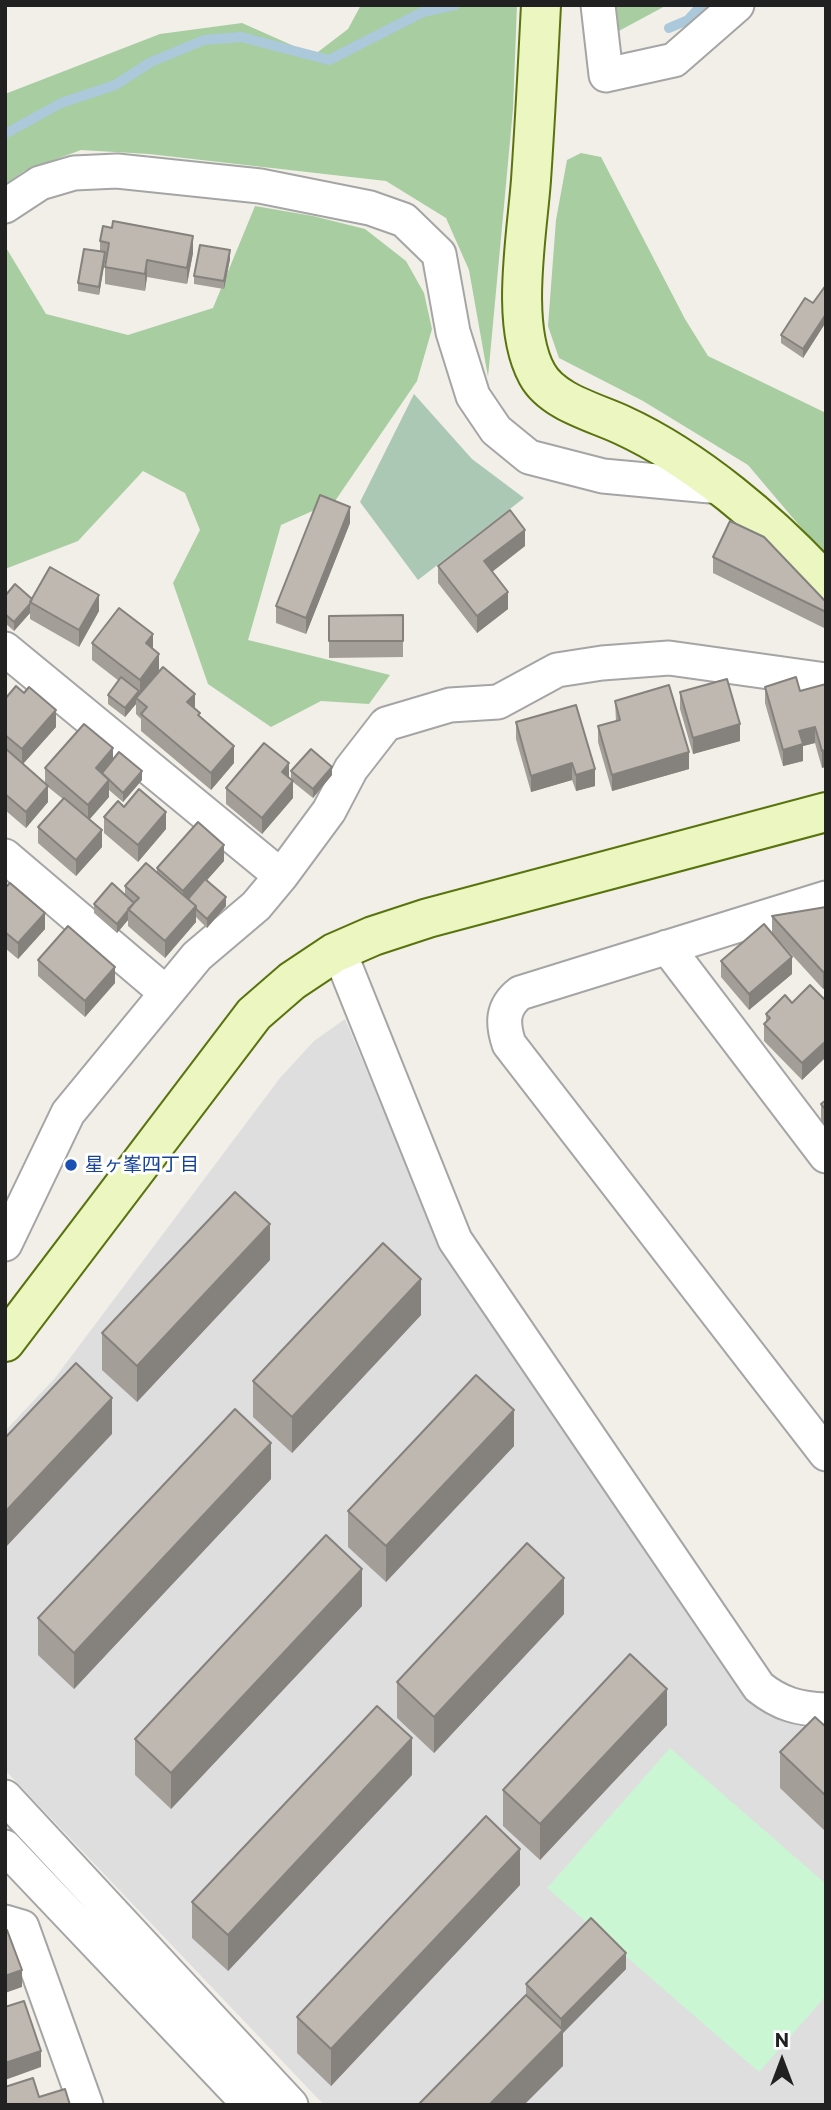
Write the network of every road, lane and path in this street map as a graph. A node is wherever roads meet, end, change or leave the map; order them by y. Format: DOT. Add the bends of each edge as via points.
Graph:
graph roads {
  1 [pos="541,5"];
  2 [pos="598,5"];
  3 [pos="737,5"];
  4 [pos="5,206"];
  5 [pos="721,487"];
  6 [pos="826,583"];
  7 [pos="5,649"];
  8 [pos="826,680"];
  9 [pos="826,812"];
  10 [pos="5,856"];
  11 [pos="281,876"];
  12 [pos="826,898"];
  13 [pos="667,947"];
  14 [pos="339,951"];
  15 [pos="165,992"];
  16 [pos="826,1156"];
  17 [pos="5,1244"];
  18 [pos="10,1321"];
  19 [pos="826,1454"];
  20 [pos="826,1710"];
  21 [pos="5,1797"];
  22 [pos="9,1857"];
  23 [pos="5,1922"];
  24 [pos="86,2105"];
  25 [pos="250,2105"];
  26 [pos="291,2105"];
  1 -- 5 [label="street" via="523,291 526,346 537,375 557,395 640,433"];
  2 -- 3 [label="street" via="606,75 674,60"];
  4 -- 5 [label="street" via="40,183 74,173 117,171 260,186 370,208 404,220 439,254 453,332 473,396 496,430 529,457 603,476"];
  5 -- 6 [label="street" via="793,547"];
  7 -- 11 [label="street"];
  8 -- 11 [label="street" via="669,658 602,663 557,670 498,702 450,705 386,724"];
  9 -- 14 [label="street" via="428,918"];
  10 -- 15 [label="street"];
  11 -- 15 [label="street" via="256,906 197,956"];
  12 -- 13 [label="street"];
  13 -- 16 [label="street"];
  13 -- 19 [label="street" via="520,993 509,1001 504,1028 509,1044"];
  14 -- 18 [label="street" via="292,981 254,1014"];
  14 -- 20 [label="street" via="455,1240 759,1687 777,1701"];
  15 -- 17 [label="street" via="68,1113"];
  21 -- 26 [label="street"];
  22 -- 25 [label="street"];
  23 -- 24 [label="street" via="22,1927"];
}
